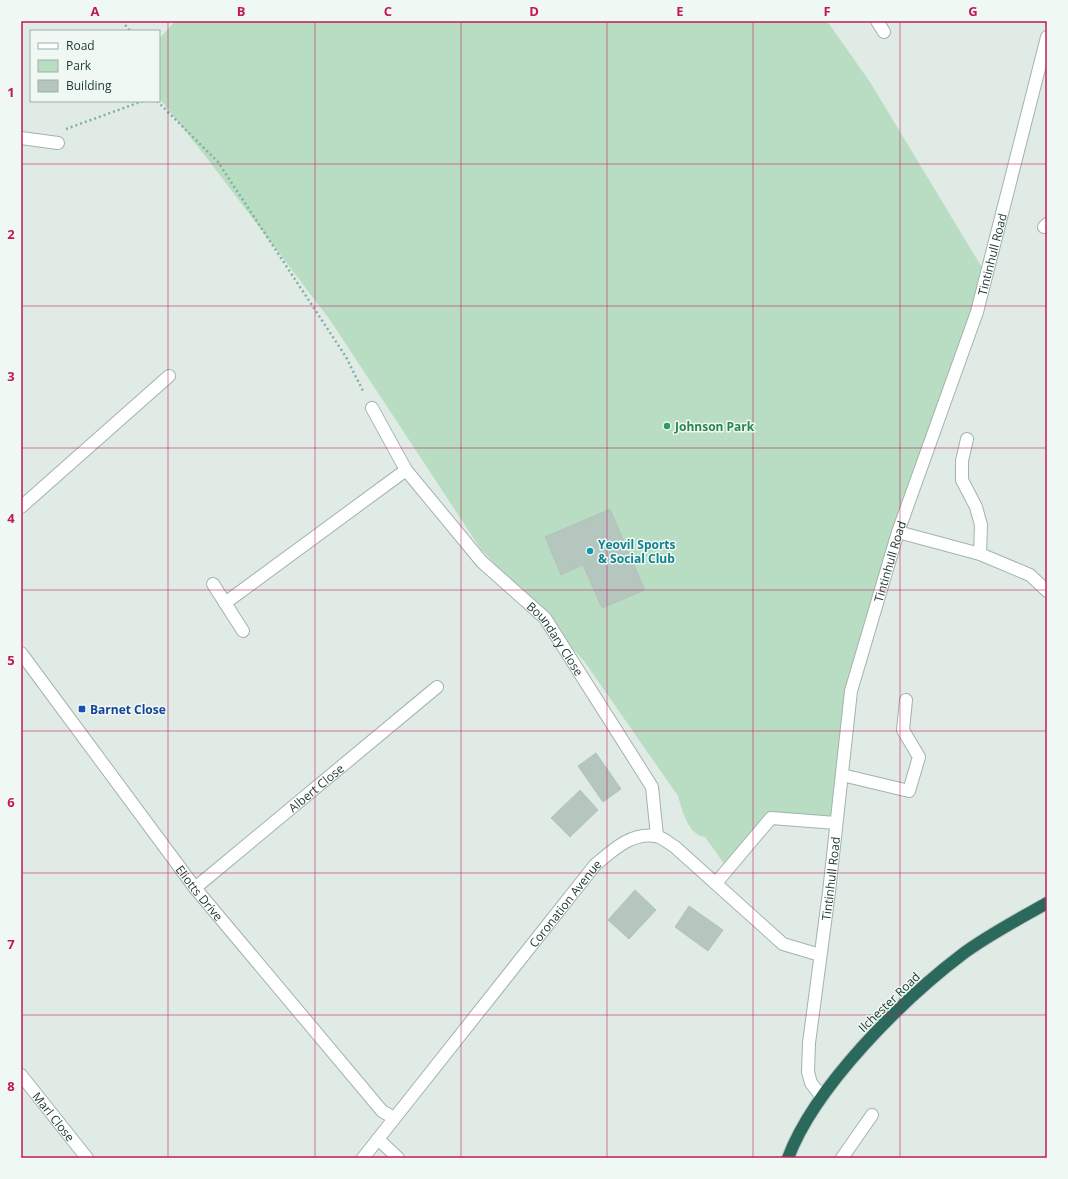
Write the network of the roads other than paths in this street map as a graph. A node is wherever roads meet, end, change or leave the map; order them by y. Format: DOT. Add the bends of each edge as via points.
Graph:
graph roads {
  1 [pos="877,21"];
  2 [pos="884,32"];
  3 [pos="1046,45"];
  4 [pos="21,138"];
  5 [pos="58,143"];
  6 [pos="169,376"];
  7 [pos="372,408"];
  8 [pos="967,439"];
  9 [pos="406,470"];
  10 [pos="21,507"];
  11 [pos="898,532"];
  12 [pos="980,554"];
  13 [pos="213,584"];
  14 [pos="1047,591"];
  15 [pos="225,603"];
  16 [pos="243,631"];
  17 [pos="21,653"];
  18 [pos="437,687"];
  19 [pos="906,700"];
  20 [pos="842,775"];
  21 [pos="836,824"];
  22 [pos="657,836"];
  23 [pos="716,883"];
  24 [pos="195,888"];
  25 [pos="1047,903"];
  26 [pos="820,955"];
  27 [pos="21,1075"];
  28 [pos="822,1097"];
  29 [pos="872,1115"];
  30 [pos="394,1118"];
  31 [pos="378,1139"];
  32 [pos="87,1158"];
  33 [pos="362,1158"];
  34 [pos="398,1158"];
  35 [pos="788,1158"];
  36 [pos="842,1158"];
  1 -- 2 [label="street"];
  3 -- 11 [label="street, Tintinhull Road" via="977,312"];
  4 -- 5 [label="street"];
  6 -- 10 [label="street"];
  7 -- 9 [label="street, Boundary Close"];
  8 -- 12 [label="street" via="962,460 962,480 976,506 981,525"];
  9 -- 15 [label="street"];
  9 -- 22 [label="street, Boundary Close" via="482,562 545,618 652,787"];
  11 -- 12 [label="street"];
  11 -- 20 [label="street, Tintinhull Road" via="851,691"];
  12 -- 14 [label="street" via="1030,576"];
  13 -- 15 [label="street"];
  15 -- 16 [label="street"];
  17 -- 24 [label="street, Eliotts Drive"];
  18 -- 24 [label="street, Albert Close"];
  19 -- 20 [label="street" via="903,730 919,757 909,791"];
  20 -- 21 [label="street, Tintinhull Road"];
  21 -- 23 [label="street" via="771,818"];
  21 -- 26 [label="street, Tintinhull Road"];
  22 -- 23 [label="street" via="675,847"];
  22 -- 30 [label="street, Coronation Avenue" via="635,837 616,847 595,865"];
  23 -- 26 [label="street" via="783,944"];
  24 -- 30 [label="street, Eliotts Drive" via="382,1111"];
  25 -- 28 [label="highway, Ilchester Road" via="983,940 938,974 878,1030"];
  26 -- 28 [label="street, Tintinhull Road" via="808,1072 811,1083"];
  27 -- 32 [label="street, Marl Close"];
  28 -- 35 [label="highway, Ilchester Road"];
  29 -- 36 [label="street"];
  30 -- 31 [label="street, Coronation Avenue"];
  31 -- 33 [label="street, Coronation Avenue"];
  31 -- 34 [label="street"];
}
